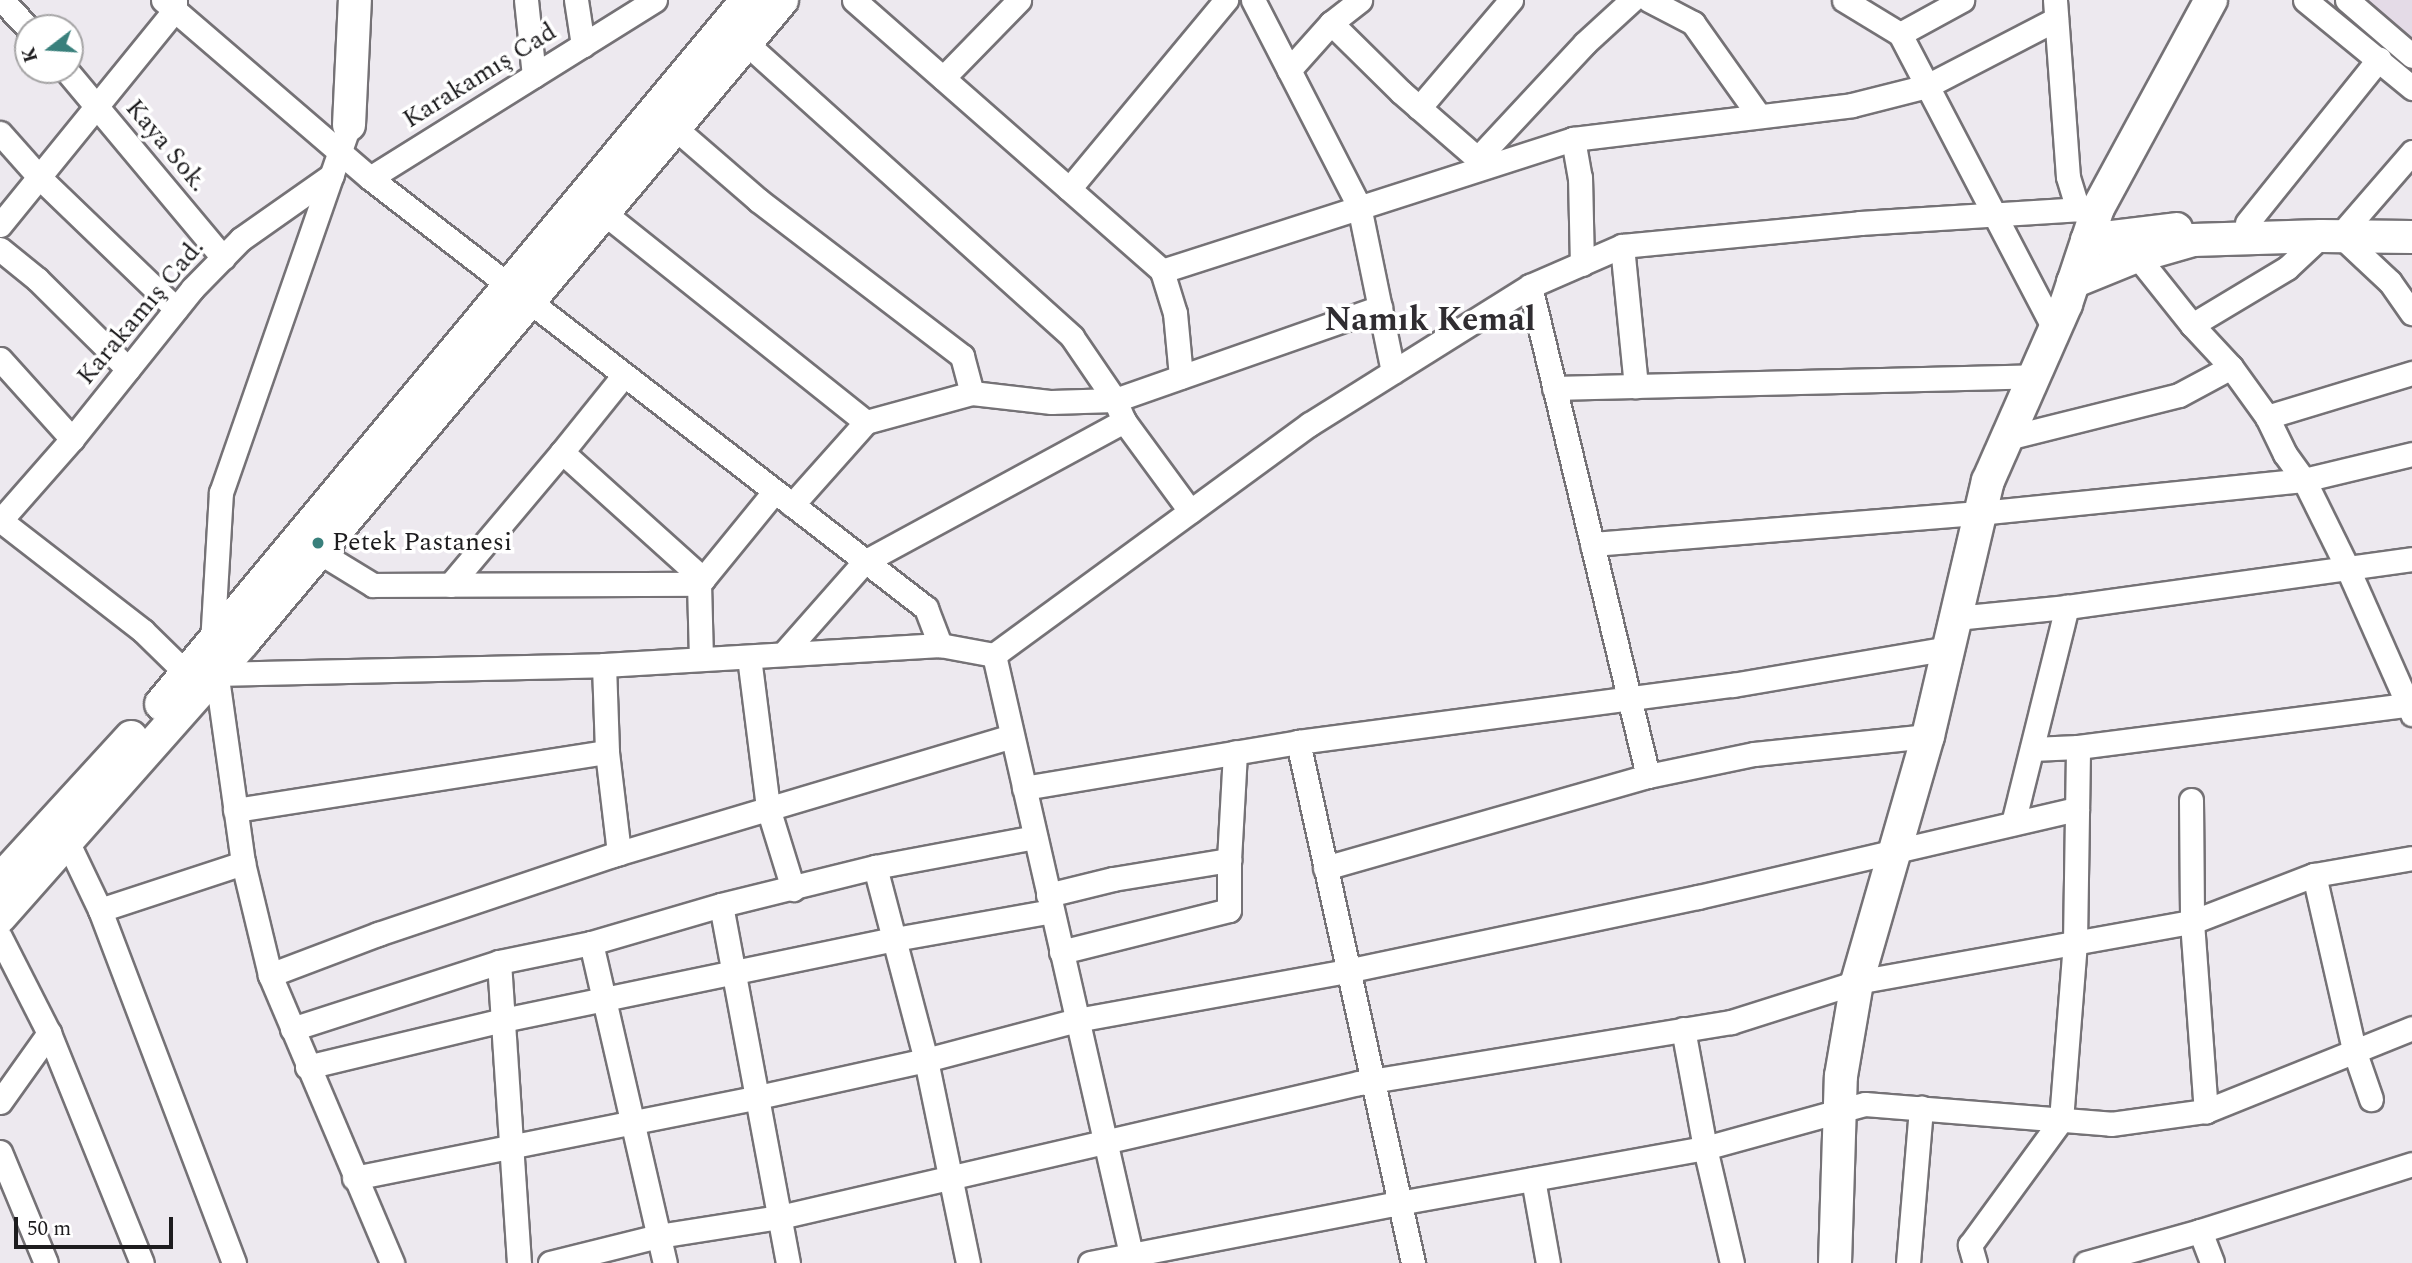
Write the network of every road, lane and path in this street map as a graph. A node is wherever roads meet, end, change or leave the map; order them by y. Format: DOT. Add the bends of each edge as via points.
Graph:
graph roads {
  1 [pos="2,0"];
  2 [pos="355,0"];
  3 [pos="526,0"];
  4 [pos="576,0"];
  5 [pos="655,0"];
  6 [pos="747,0"];
  7 [pos="782,0"];
  8 [pos="854,0"];
  9 [pos="1019,0"];
  10 [pos="1226,0"];
  11 [pos="1253,0"];
  12 [pos="1360,0"];
  13 [pos="1511,0"];
  14 [pos="1632,0"];
  15 [pos="1649,0"];
  16 [pos="1844,0"];
  17 [pos="1962,0"];
  18 [pos="2211,0"];
  19 [pos="2305,0"];
  20 [pos="2347,0"];
  21 [pos="171,3"];
  22 [pos="2056,9"];
  23 [pos="15,14"];
  24 [pos="1331,23"];
  25 [pos="1900,34"];
  26 [pos="746,43"];
  27 [pos="583,45"];
  28 [pos="2412,56"];
  29 [pos="2379,59"];
  30 [pos="1289,70"];
  31 [pos="534,76"];
  32 [pos="943,78"];
  33 [pos="78,84"];
  34 [pos="1927,86"];
  35 [pos="2412,88"];
  36 [pos="97,106"];
  37 [pos="1419,108"];
  38 [pos="1759,116"];
  39 [pos="675,128"];
  40 [pos="0,133"];
  41 [pos="1573,139"];
  42 [pos="340,151"];
  43 [pos="2412,152"];
  44 [pos="1481,163"];
  45 [pos="39,177"];
  46 [pos="369,178"];
  47 [pos="1069,189"];
  48 [pos="1359,206"];
  49 [pos="2088,209"];
  50 [pos="604,213"];
  51 [pos="1994,215"];
  52 [pos="2247,223"];
  53 [pos="0,225"];
  54 [pos="2412,225"];
  55 [pos="2337,233"];
  56 [pos="2412,237"];
  57 [pos="2087,240"];
  58 [pos="1622,246"];
  59 [pos="0,249"];
  60 [pos="2137,256"];
  61 [pos="223,258"];
  62 [pos="1582,264"];
  63 [pos="1162,271"];
  64 [pos="2073,282"];
  65 [pos="1530,286"];
  66 [pos="518,295"];
  67 [pos="1380,307"];
  68 [pos="176,309"];
  69 [pos="2412,313"];
  70 [pos="2192,326"];
  71 [pos="2055,330"];
  72 [pos="0,359"];
  73 [pos="2231,367"];
  74 [pos="128,369"];
  75 [pos="1393,372"];
  76 [pos="2412,373"];
  77 [pos="623,376"];
  78 [pos="2035,376"];
  79 [pos="1181,377"];
  80 [pos="1636,386"];
  81 [pos="1554,388"];
  82 [pos="972,393"];
  83 [pos="1120,410"];
  84 [pos="2267,417"];
  85 [pos="866,422"];
  86 [pos="2007,438"];
  87 [pos="72,439"];
  88 [pos="562,452"];
  89 [pos="2412,454"];
  90 [pos="2304,480"];
  91 [pos="783,499"];
  92 [pos="3,510"];
  93 [pos="1191,512"];
  94 [pos="1980,513"];
  95 [pos="1592,544"];
  96 [pos="319,552"];
  97 [pos="2412,559"];
  98 [pos="864,562"];
  99 [pos="2347,567"];
  100 [pos="701,582"];
  101 [pos="450,585"];
  102 [pos="2067,607"];
  103 [pos="1952,633"];
  104 [pos="212,642"];
  105 [pos="940,645"];
  106 [pos="783,654"];
  107 [pos="994,655"];
  108 [pos="749,657"];
  109 [pos="701,659"];
  110 [pos="604,665"];
  111 [pos="201,673"];
  112 [pos="1628,698"];
  113 [pos="2411,708"];
  114 [pos="1012,736"];
  115 [pos="1928,736"];
  116 [pos="1298,741"];
  117 [pos="2078,747"];
  118 [pos="2032,749"];
  119 [pos="607,752"];
  120 [pos="1235,752"];
  121 [pos="1648,776"];
  122 [pos="1024,788"];
  123 [pos="2191,800"];
  124 [pos="768,808"];
  125 [pos="2077,809"];
  126 [pos="235,810"];
  127 [pos="2013,823"];
  128 [pos="1035,836"];
  129 [pos="67,841"];
  130 [pos="1895,850"];
  131 [pos="618,853"];
  132 [pos="2412,858"];
  133 [pos="1229,859"];
  134 [pos="243,863"];
  135 [pos="875,867"];
  136 [pos="1325,868"];
  137 [pos="2314,875"];
  138 [pos="0,880"];
  139 [pos="793,889"];
  140 [pos="1050,903"];
  141 [pos="721,905"];
  142 [pos="100,910"];
  143 [pos="0,916"];
  144 [pos="2192,922"];
  145 [pos="0,937"];
  146 [pos="895,939"];
  147 [pos="2075,942"];
  148 [pos="591,943"];
  149 [pos="1061,951"];
  150 [pos="499,962"];
  151 [pos="1347,971"];
  152 [pos="736,974"];
  153 [pos="270,975"];
  154 [pos="1857,982"];
  155 [pos="604,1002"];
  156 [pos="503,1020"];
  157 [pos="1077,1020"];
  158 [pos="2412,1028"];
  159 [pos="292,1029"];
  160 [pos="1684,1029"];
  161 [pos="49,1033"];
  162 [pos="2354,1050"];
  163 [pos="926,1060"];
  164 [pos="307,1067"];
  165 [pos="1371,1081"];
  166 [pos="758,1097"];
  167 [pos="2371,1099"];
  168 [pos="0,1102"];
  169 [pos="1922,1108"];
  170 [pos="1840,1111"];
  171 [pos="2206,1111"];
  172 [pos="2061,1120"];
  173 [pos="631,1122"];
  174 [pos="1104,1141"];
  175 [pos="511,1145"];
  176 [pos="1705,1148"];
  177 [pos="0,1152"];
  178 [pos="2412,1164"];
  179 [pos="354,1178"];
  180 [pos="951,1179"];
  181 [pos="1533,1179"];
  182 [pos="1399,1203"];
  183 [pos="780,1217"];
  184 [pos="2200,1231"];
  185 [pos="658,1236"];
  186 [pos="1131,1259"];
  187 [pos="2101,1261"];
  188 [pos="46,1263"];
  189 [pos="142,1263"];
  190 [pos="234,1263"];
  191 [pos="392,1263"];
  192 [pos="519,1263"];
  193 [pos="550,1263"];
  194 [pos="665,1263"];
  195 [pos="788,1263"];
  196 [pos="968,1263"];
  197 [pos="1090,1263"];
  198 [pos="1413,1263"];
  199 [pos="1548,1263"];
  200 [pos="1732,1263"];
  201 [pos="1835,1263"];
  202 [pos="1908,1263"];
  203 [pos="1975,1263"];
  204 [pos="2211,1263"];
  1 -- 23 [label="street"];
  2 -- 42 [label="main road"];
  3 -- 31 [label="street"];
  4 -- 27 [label="street"];
  5 -- 27 [label="street, Karakamış Cad"];
  6 -- 66 [label="main road"];
  7 -- 26 [label="main road"];
  8 -- 32 [label="street"];
  9 -- 32 [label="street"];
  10 -- 47 [label="street"];
  11 -- 30 [label="street"];
  12 -- 24 [label="street"];
  13 -- 37 [label="street"];
  14 -- 44 [label="street" via="1586,43"];
  15 -- 38 [label="street" via="1693,23"];
  16 -- 25 [label="street"];
  17 -- 25 [label="street"];
  18 -- 49 [label="main road"];
  19 -- 29 [label="street"];
  20 -- 28 [label="street"];
  21 -- 36 [label="street"];
  21 -- 42 [label="street"];
  22 -- 34 [label="street"];
  22 -- 49 [label="street" via="2068,177"];
  24 -- 30 [label="street"];
  24 -- 37 [label="street"];
  25 -- 34 [label="street"];
  26 -- 39 [label="main road"];
  26 -- 83 [label="street" via="1072,337"];
  27 -- 31 [label="street, Karakamış Cad"];
  29 -- 35 [label="street"];
  29 -- 52 [label="street"];
  30 -- 48 [label="street"];
  31 -- 46 [label="street, Karakamış Cad"];
  32 -- 47 [label="street"];
  33 -- 36 [label="street, Kaya Sok."];
  34 -- 38 [label="street" via="1852,105"];
  34 -- 51 [label="street"];
  36 -- 45 [label="street"];
  36 -- 61 [label="street, Kaya Sok."];
  37 -- 44 [label="street"];
  38 -- 41 [label="street"];
  39 -- 50 [label="main road"];
  39 -- 82 [label="street" via="758,200 962,356"];
  40 -- 45 [label="street"];
  41 -- 44 [label="street"];
  41 -- 62 [label="street" via="1580,177"];
  42 -- 46 [label="street"];
  42 -- 61 [label="street, Karakamış Cad."];
  42 -- 104 [label="street" via="221,492"];
  43 -- 55 [label="street"];
  44 -- 48 [label="street"];
  45 -- 53 [label="street"];
  45 -- 68 [label="street"];
  46 -- 66 [label="street"];
  47 -- 63 [label="street"];
  48 -- 63 [label="street"];
  48 -- 67 [label="street"];
  49 -- 51 [label="street"];
  49 -- 57 [label="main road"];
  50 -- 66 [label="main road"];
  50 -- 85 [label="street"];
  51 -- 58 [label="street"];
  51 -- 71 [label="street"];
  52 -- 55 [label="main road"];
  52 -- 57 [label="main road"];
  54 -- 55 [label="main road"];
  55 -- 56 [label="main road"];
  55 -- 60 [label="main road" via="2193,240"];
  55 -- 69 [label="street" via="2390,282"];
  55 -- 70 [label="street"];
  57 -- 64 [label="main road"];
  58 -- 62 [label="street"];
  58 -- 80 [label="street"];
  59 -- 74 [label="street"];
  60 -- 64 [label="main road"];
  60 -- 70 [label="street"];
  61 -- 68 [label="street, Karakamış Cad."];
  62 -- 65 [label="street"];
  63 -- 79 [label="street" via="1175,313"];
  64 -- 71 [label="main road"];
  65 -- 75 [label="street"];
  65 -- 81 [label="street"];
  66 -- 77 [label="street"];
  66 -- 96 [label="main road"];
  66 -- 104 [label="main road"];
  67 -- 75 [label="street"];
  67 -- 79 [label="street"];
  68 -- 74 [label="street, Karakamış Cad."];
  70 -- 73 [label="street"];
  71 -- 78 [label="main road"];
  72 -- 87 [label="street"];
  73 -- 84 [label="street"];
  73 -- 86 [label="street" via="2179,395"];
  74 -- 87 [label="street, Karakamış Cad."];
  75 -- 93 [label="street" via="1310,424"];
  76 -- 84 [label="street"];
  77 -- 88 [label="street"];
  77 -- 91 [label="street"];
  78 -- 80 [label="street"];
  78 -- 86 [label="main road"];
  79 -- 83 [label="street"];
  80 -- 81 [label="street"];
  81 -- 95 [label="street"];
  82 -- 83 [label="street"];
  82 -- 85 [label="street"];
  83 -- 93 [label="street"];
  83 -- 98 [label="street"];
  84 -- 90 [label="street"];
  85 -- 91 [label="street"];
  86 -- 94 [label="main road"];
  87 -- 92 [label="street, Karakamış Cad."];
  88 -- 100 [label="street"];
  88 -- 101 [label="street"];
  89 -- 90 [label="street"];
  90 -- 94 [label="street"];
  90 -- 99 [label="street"];
  91 -- 98 [label="street"];
  91 -- 100 [label="street"];
  92 -- 111 [label="street" via="144,631"];
  93 -- 107 [label="street"];
  94 -- 95 [label="street"];
  94 -- 103 [label="main road"];
  95 -- 112 [label="street"];
  96 -- 101 [label="street" via="373,585"];
  96 -- 111 [label="main road"];
  97 -- 99 [label="street"];
  98 -- 105 [label="street" via="926,608"];
  98 -- 106 [label="street"];
  99 -- 102 [label="street"];
  99 -- 113 [label="street"];
  100 -- 101 [label="street"];
  100 -- 109 [label="street"];
  102 -- 103 [label="street"];
  102 -- 118 [label="street"];
  103 -- 112 [label="street" via="1732,685"];
  103 -- 115 [label="main road"];
  104 -- 111 [label="main road"];
  105 -- 106 [label="street"];
  105 -- 107 [label="street"];
  106 -- 108 [label="street"];
  107 -- 114 [label="street"];
  108 -- 109 [label="street"];
  108 -- 124 [label="street"];
  109 -- 110 [label="street"];
  110 -- 111 [label="street"];
  110 -- 119 [label="street"];
  111 -- 126 [label="street"];
  111 -- 129 [label="main road"];
  111 -- 138 [label="main road"];
  112 -- 116 [label="street"];
  112 -- 121 [label="street"];
  113 -- 117 [label="street"];
  114 -- 122 [label="street"];
  114 -- 124 [label="street"];
  115 -- 121 [label="street" via="1754,754"];
  115 -- 130 [label="main road"];
  116 -- 120 [label="street"];
  116 -- 136 [label="street"];
  117 -- 118 [label="street"];
  117 -- 125 [label="street"];
  118 -- 127 [label="street"];
  119 -- 126 [label="street"];
  119 -- 131 [label="street"];
  120 -- 122 [label="street"];
  120 -- 133 [label="street"];
  121 -- 136 [label="street"];
  122 -- 128 [label="street"];
  123 -- 144 [label="street"];
  124 -- 131 [label="street"];
  124 -- 139 [label="street"];
  125 -- 127 [label="street"];
  125 -- 147 [label="street"];
  126 -- 134 [label="street"];
  127 -- 130 [label="street"];
  128 -- 135 [label="street"];
  128 -- 140 [label="street"];
  129 -- 142 [label="street"];
  129 -- 143 [label="main road"];
  130 -- 151 [label="street"];
  130 -- 154 [label="main road"];
  131 -- 153 [label="street"];
  132 -- 137 [label="street"];
  133 -- 140 [label="street" via="1113,879"];
  133 -- 149 [label="street" via="1229,910"];
  134 -- 142 [label="street"];
  134 -- 153 [label="street"];
  135 -- 139 [label="street"];
  135 -- 146 [label="street"];
  136 -- 151 [label="street"];
  137 -- 144 [label="street"];
  137 -- 162 [label="street"];
  139 -- 141 [label="street"];
  140 -- 146 [label="street"];
  140 -- 149 [label="street"];
  141 -- 148 [label="street"];
  141 -- 152 [label="street"];
  142 -- 190 [label="street"];
  144 -- 147 [label="street"];
  144 -- 171 [label="street"];
  145 -- 161 [label="street"];
  146 -- 152 [label="street"];
  146 -- 163 [label="street"];
  147 -- 154 [label="street"];
  147 -- 172 [label="street"];
  148 -- 150 [label="street"];
  148 -- 155 [label="street"];
  149 -- 157 [label="street"];
  150 -- 156 [label="street"];
  150 -- 159 [label="street"];
  151 -- 157 [label="street"];
  151 -- 165 [label="street"];
  152 -- 155 [label="street"];
  152 -- 166 [label="street"];
  153 -- 159 [label="street"];
  154 -- 160 [label="street" via="1731,1021"];
  154 -- 170 [label="main road" via="1841,1076"];
  155 -- 156 [label="street"];
  155 -- 173 [label="street"];
  156 -- 164 [label="street"];
  156 -- 175 [label="street"];
  157 -- 163 [label="street"];
  157 -- 174 [label="street"];
  158 -- 162 [label="street"];
  159 -- 164 [label="street"];
  160 -- 165 [label="street"];
  160 -- 176 [label="street"];
  161 -- 168 [label="street"];
  161 -- 189 [label="street"];
  162 -- 167 [label="street"];
  162 -- 171 [label="street"];
  163 -- 166 [label="street"];
  163 -- 180 [label="street"];
  164 -- 179 [label="street"];
  165 -- 174 [label="street"];
  165 -- 182 [label="street"];
  166 -- 173 [label="street"];
  166 -- 183 [label="street"];
  169 -- 170 [label="street" via="1866,1104"];
  169 -- 172 [label="street"];
  169 -- 202 [label="street"];
  170 -- 176 [label="street"];
  170 -- 201 [label="main road"];
  171 -- 172 [label="street" via="2112,1124"];
  172 -- 203 [label="street" via="1970,1245"];
  173 -- 175 [label="street"];
  173 -- 185 [label="street"];
  174 -- 180 [label="street"];
  174 -- 186 [label="street"];
  175 -- 179 [label="street"];
  175 -- 192 [label="street"];
  176 -- 181 [label="street"];
  176 -- 200 [label="street"];
  177 -- 188 [label="street"];
  178 -- 184 [label="street"];
  179 -- 191 [label="street"];
  180 -- 183 [label="street"];
  180 -- 196 [label="street"];
  181 -- 182 [label="street"];
  181 -- 199 [label="street"];
  182 -- 186 [label="street"];
  182 -- 198 [label="street"];
  183 -- 185 [label="street"];
  183 -- 195 [label="street"];
  184 -- 187 [label="street"];
  184 -- 204 [label="street"];
  185 -- 193 [label="street"];
  185 -- 194 [label="street"];
  186 -- 197 [label="street"];
}
